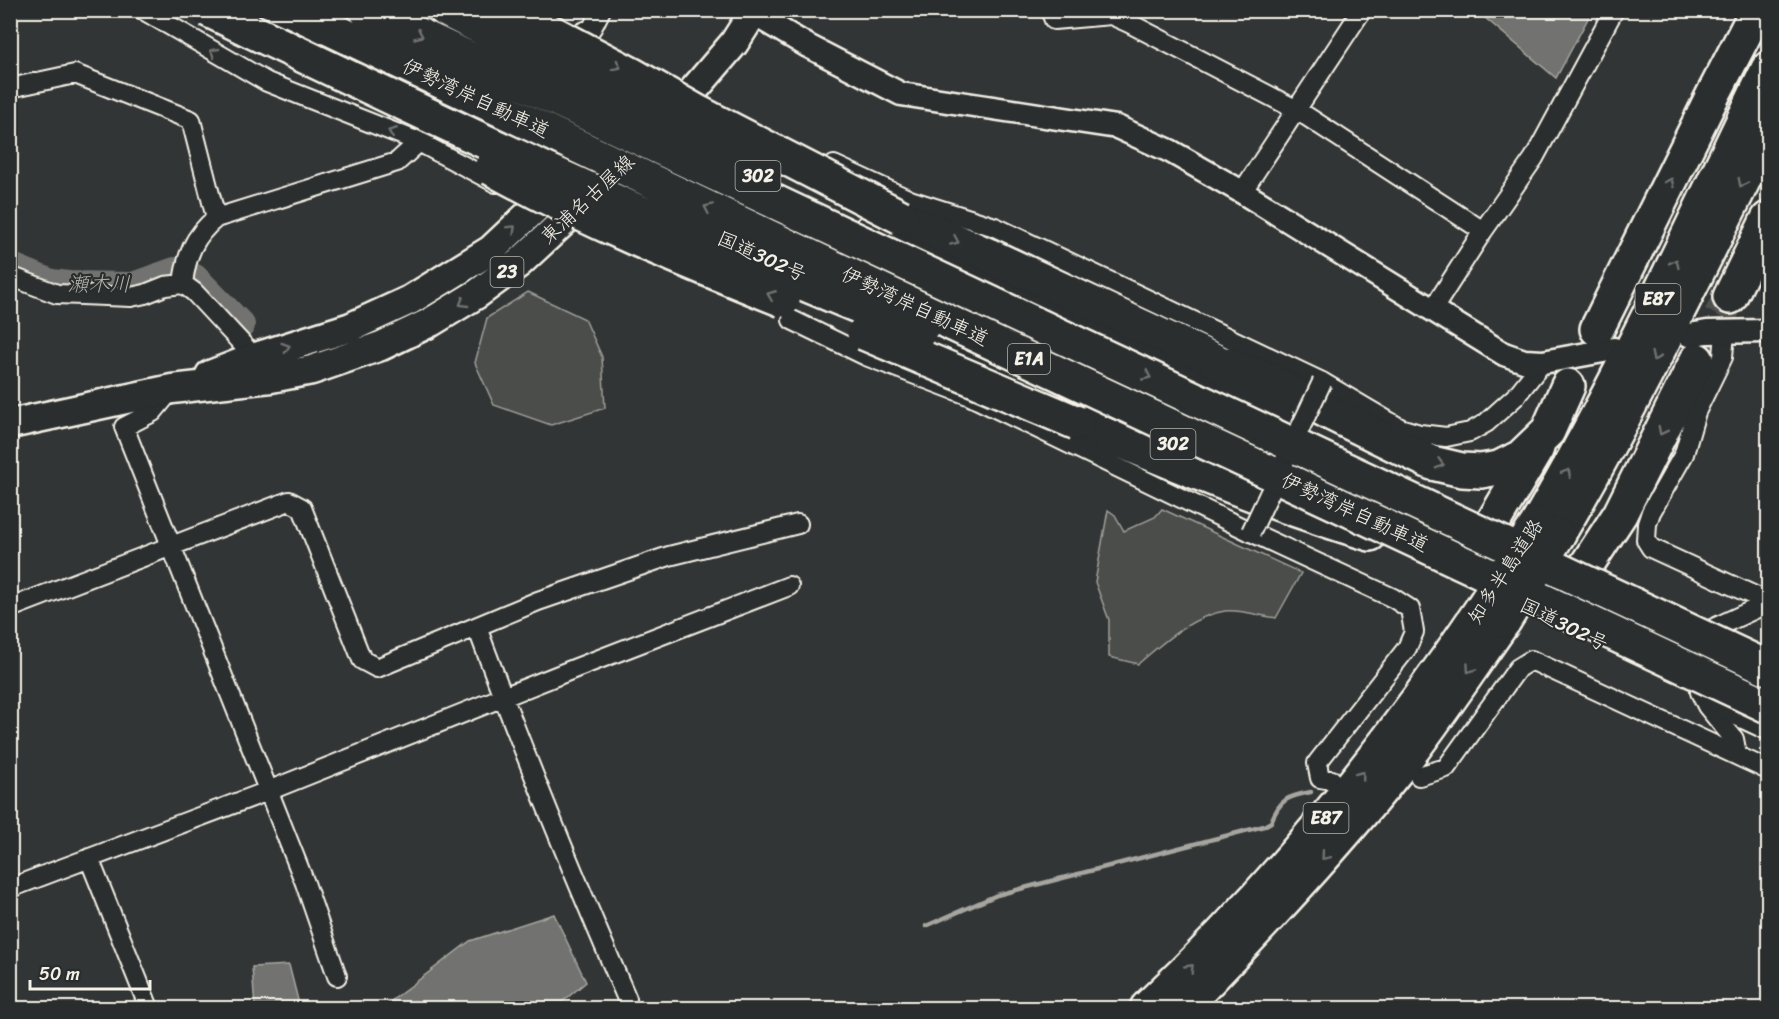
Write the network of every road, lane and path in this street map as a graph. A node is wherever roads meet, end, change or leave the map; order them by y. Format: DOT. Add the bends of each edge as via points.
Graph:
graph roads {
  1 [pos="143,10"];
  2 [pos="202,10"];
  3 [pos="208,10"];
  4 [pos="248,10"];
  5 [pos="291,10"];
  6 [pos="366,10"];
  7 [pos="416,10"];
  8 [pos="446,10"];
  9 [pos="509,10"];
  10 [pos="602,10"];
  11 [pos="1050,10"];
  12 [pos="1362,10"];
  13 [pos="1614,10"];
  14 [pos="1757,10"];
  15 [pos="748,11"];
  16 [pos="1133,17"];
  17 [pos="522,57"];
  18 [pos="1768,69"];
  19 [pos="10,88"];
  20 [pos="688,98"];
  21 [pos="447,108"];
  22 [pos="1297,110"];
  23 [pos="649,122"];
  24 [pos="1768,131"];
  25 [pos="419,142"];
  26 [pos="575,171"];
  27 [pos="604,185"];
  28 [pos="1242,192"];
  29 [pos="538,205"];
  30 [pos="216,218"];
  31 [pos="1768,219"];
  32 [pos="1483,231"];
  33 [pos="10,276"];
  34 [pos="184,277"];
  35 [pos="1730,297"];
  36 [pos="1433,309"];
  37 [pos="792,320"];
  38 [pos="1725,332"];
  39 [pos="1768,332"];
  40 [pos="1606,339"];
  41 [pos="1693,348"];
  42 [pos="1110,359"];
  43 [pos="1216,361"];
  44 [pos="1543,362"];
  45 [pos="264,367"];
  46 [pos="1322,382"];
  47 [pos="1568,386"];
  48 [pos="172,389"];
  49 [pos="1277,418"];
  50 [pos="10,424"];
  51 [pos="1548,431"];
  52 [pos="1244,459"];
  53 [pos="798,524"];
  54 [pos="1492,524"];
  55 [pos="1548,529"];
  56 [pos="1251,532"];
  57 [pos="1370,534"];
  58 [pos="172,546"];
  59 [pos="1584,568"];
  60 [pos="1461,576"];
  61 [pos="789,586"];
  62 [pos="1768,602"];
  63 [pos="10,608"];
  64 [pos="1493,614"];
  65 [pos="1552,617"];
  66 [pos="477,627"];
  67 [pos="1714,628"];
  68 [pos="1768,653"];
  69 [pos="1768,668"];
  70 [pos="1700,692"];
  71 [pos="503,698"];
  72 [pos="1768,706"];
  73 [pos="1768,724"];
  74 [pos="1737,755"];
  75 [pos="1768,770"];
  76 [pos="1419,776"];
  77 [pos="1332,780"];
  78 [pos="267,791"];
  79 [pos="89,858"];
  80 [pos="10,888"];
  81 [pos="337,976"];
  82 [pos="627,999"];
  83 [pos="149,1008"];
  84 [pos="1147,1008"];
  85 [pos="1182,1008"];
  25 -- 1 [label="street, one-way" via="267,82"];
  57 -- 2 [label="highway, one-way, bridge" via="1246,492 599,224"];
  3 -- 52 [label="highway, bridge" via="523,161 745,260"];
  4 -- 21 [label="highway, 国道302号 / 302"];
  52 -- 5 [label="highway, 伊勢湾岸自動車道 / E1A, one-way, bridge"];
  6 -- 42 [label="highway, 伊勢湾岸自動車道 / E1A, one-way, bridge"];
  7 -- 17 [label="highway, 302"];
  8 -- 42 [label="highway, bridge" via="962,277"];
  9 -- 43 [label="highway, one-way, bridge" via="902,217"];
  10 -- 17 [label="street" via="591,28"];
  11 -- 16 [label="street" via="1054,20"];
  12 -- 22 [label="street"];
  13 -- 32 [label="street" via="1534,158"];
  40 -- 14 [label="highway, one-way" via="1714,93"];
  15 -- 20 [label="main road, 東浦名古屋線 / 23" via="734,43"];
  15 -- 23 [label="main road, 東浦名古屋線 / 23" via="687,74"];
  15 -- 28 [label="street" via="901,94 1117,127 1170,151"];
  16 -- 22 [label="street"];
  17 -- 21 [label="street"];
  17 -- 23 [label="highway, 302"];
  55 -- 18 [label="highway, 知多半島道路 / E87, one-way" via="1581,449"];
  19 -- 30 [label="street" via="75,74 191,120"];
  20 -- 23 [label="main road, 東浦名古屋線 / 23"];
  20 -- 46 [label="street" via="910,200 995,227"];
  21 -- 25 [label="street"];
  21 -- 26 [label="highway, 国道302号 / 302"];
  22 -- 28 [label="street"];
  22 -- 32 [label="street"];
  23 -- 26 [label="main road, 東浦名古屋線 / 23"];
  23 -- 27 [label="main road, 東浦名古屋線 / 23"];
  23 -- 49 [label="highway, 302" via="841,218 1105,330"];
  24 -- 55 [label="highway, 知多半島道路 / E87, one-way" via="1602,460"];
  25 -- 29 [label="street"];
  25 -- 30 [label="street" via="397,162"];
  26 -- 27 [label="highway, 国道302号 / 302"];
  26 -- 29 [label="main road, 東浦名古屋線 / 23"];
  27 -- 45 [label="main road, 東浦名古屋線 / 23, one-way" via="519,263 430,322 381,346 312,370"];
  27 -- 57 [label="highway, 国道302号 / 302"];
  28 -- 36 [label="street"];
  45 -- 29 [label="main road, 東浦名古屋線 / 23, one-way" via="410,300 491,250"];
  30 -- 34 [label="street" via="194,240"];
  31 -- 35 [label="highway"];
  32 -- 36 [label="street"];
  33 -- 34 [label="street" via="57,294 131,297"];
  34 -- 45 [label="street"];
  36 -- 44 [label="street" via="1504,354"];
  37 -- 56 [label="street" via="866,356 968,395"];
  38 -- 39 [label="street"];
  38 -- 41 [label="street" via="1707,332"];
  38 -- 62 [label="street" via="1723,357 1696,412 1684,454 1652,512 1646,540 1650,548"];
  40 -- 44 [label="street"];
  41 -- 59 [label="highway, one-way" via="1620,514"];
  42 -- 69 [label="highway, 伊勢湾岸自動車道 / E1A, one-way, bridge"];
  43 -- 49 [label="highway"];
  43 -- 51 [label="highway, one-way" via="1262,376 1432,463 1462,470 1499,468 1521,457"];
  44 -- 46 [label="street" via="1516,396 1486,423 1470,432 1446,437 1400,428"];
  45 -- 48 [label="main road, 東浦名古屋線 / 23"];
  46 -- 56 [label="street, bridge"];
  47 -- 51 [label="highway"];
  48 -- 50 [label="main road, 東浦名古屋線 / 23"];
  48 -- 58 [label="street" via="153,412 124,428"];
  49 -- 54 [label="highway, 302"];
  51 -- 54 [label="highway"];
  52 -- 72 [label="highway, 伊勢湾岸自動車道 / E1A, bridge"];
  53 -- 66 [label="street" via="669,556 538,601"];
  54 -- 59 [label="highway, 302"];
  54 -- 60 [label="highway"];
  55 -- 64 [label="highway, 知多半島道路 / E87, bridge"];
  56 -- 77 [label="street" via="1393,597 1410,609 1414,632 1407,648 1317,762 1320,778"];
  57 -- 60 [label="highway, 国道302号 / 302"];
  58 -- 63 [label="street"];
  58 -- 66 [label="street" via="289,501 302,508 362,660 377,668"];
  58 -- 78 [label="street"];
  59 -- 65 [label="highway"];
  59 -- 67 [label="highway, 302"];
  60 -- 65 [label="highway, 国道302号 / 302"];
  61 -- 71 [label="street"];
  62 -- 67 [label="street"];
  84 -- 64 [label="highway, 知多半島道路 / E87, one-way" via="1244,911 1339,804 1432,683"];
  64 -- 85 [label="highway, 知多半島道路 / E87, one-way" via="1402,763 1254,934"];
  65 -- 70 [label="highway, 国道302号 / 302"];
  66 -- 71 [label="street"];
  67 -- 68 [label="highway, 302"];
  70 -- 73 [label="highway, 国道302号 / 302"];
  70 -- 74 [label="street" via="1734,739"];
  71 -- 78 [label="street"];
  71 -- 82 [label="street"];
  74 -- 75 [label="street"];
  74 -- 76 [label="street" via="1531,660 1518,668 1446,768"];
  78 -- 79 [label="street"];
  78 -- 81 [label="street"];
  79 -- 80 [label="street"];
  79 -- 83 [label="street"];
}
